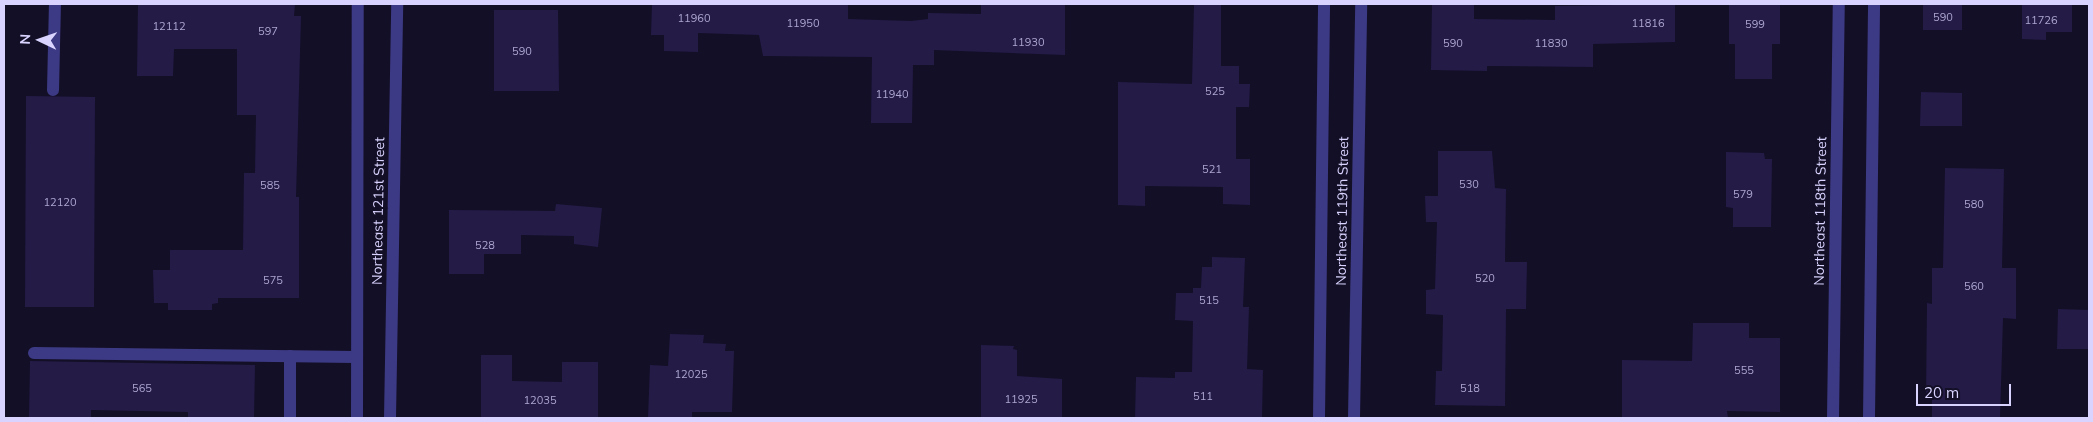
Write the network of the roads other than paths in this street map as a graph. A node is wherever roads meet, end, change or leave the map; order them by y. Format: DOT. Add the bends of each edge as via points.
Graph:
graph roads {
  1 [pos="55,4"];
  2 [pos="358,4"];
  3 [pos="397,4"];
  4 [pos="1324,4"];
  5 [pos="1361,4"];
  6 [pos="1839,4"];
  7 [pos="1874,4"];
  8 [pos="53,90"];
  9 [pos="34,353"];
  10 [pos="290,356"];
  11 [pos="355,357"];
  12 [pos="290,418"];
  13 [pos="357,418"];
  14 [pos="390,418"];
  15 [pos="1319,418"];
  16 [pos="1354,418"];
  17 [pos="1833,418"];
  18 [pos="1869,418"];
  1 -- 8 [label="street"];
  2 -- 11 [label="street, Northeast 121st Street"];
  3 -- 14 [label="street, Northeast 121st Street"];
  4 -- 15 [label="street, Northeast 119th Street"];
  5 -- 16 [label="street, Northeast 119th Street"];
  6 -- 17 [label="street, Northeast 118th Street"];
  7 -- 18 [label="street"];
  9 -- 10 [label="street"];
  10 -- 11 [label="street"];
  10 -- 12 [label="street"];
  11 -- 13 [label="street, Northeast 121st Street"];
}
